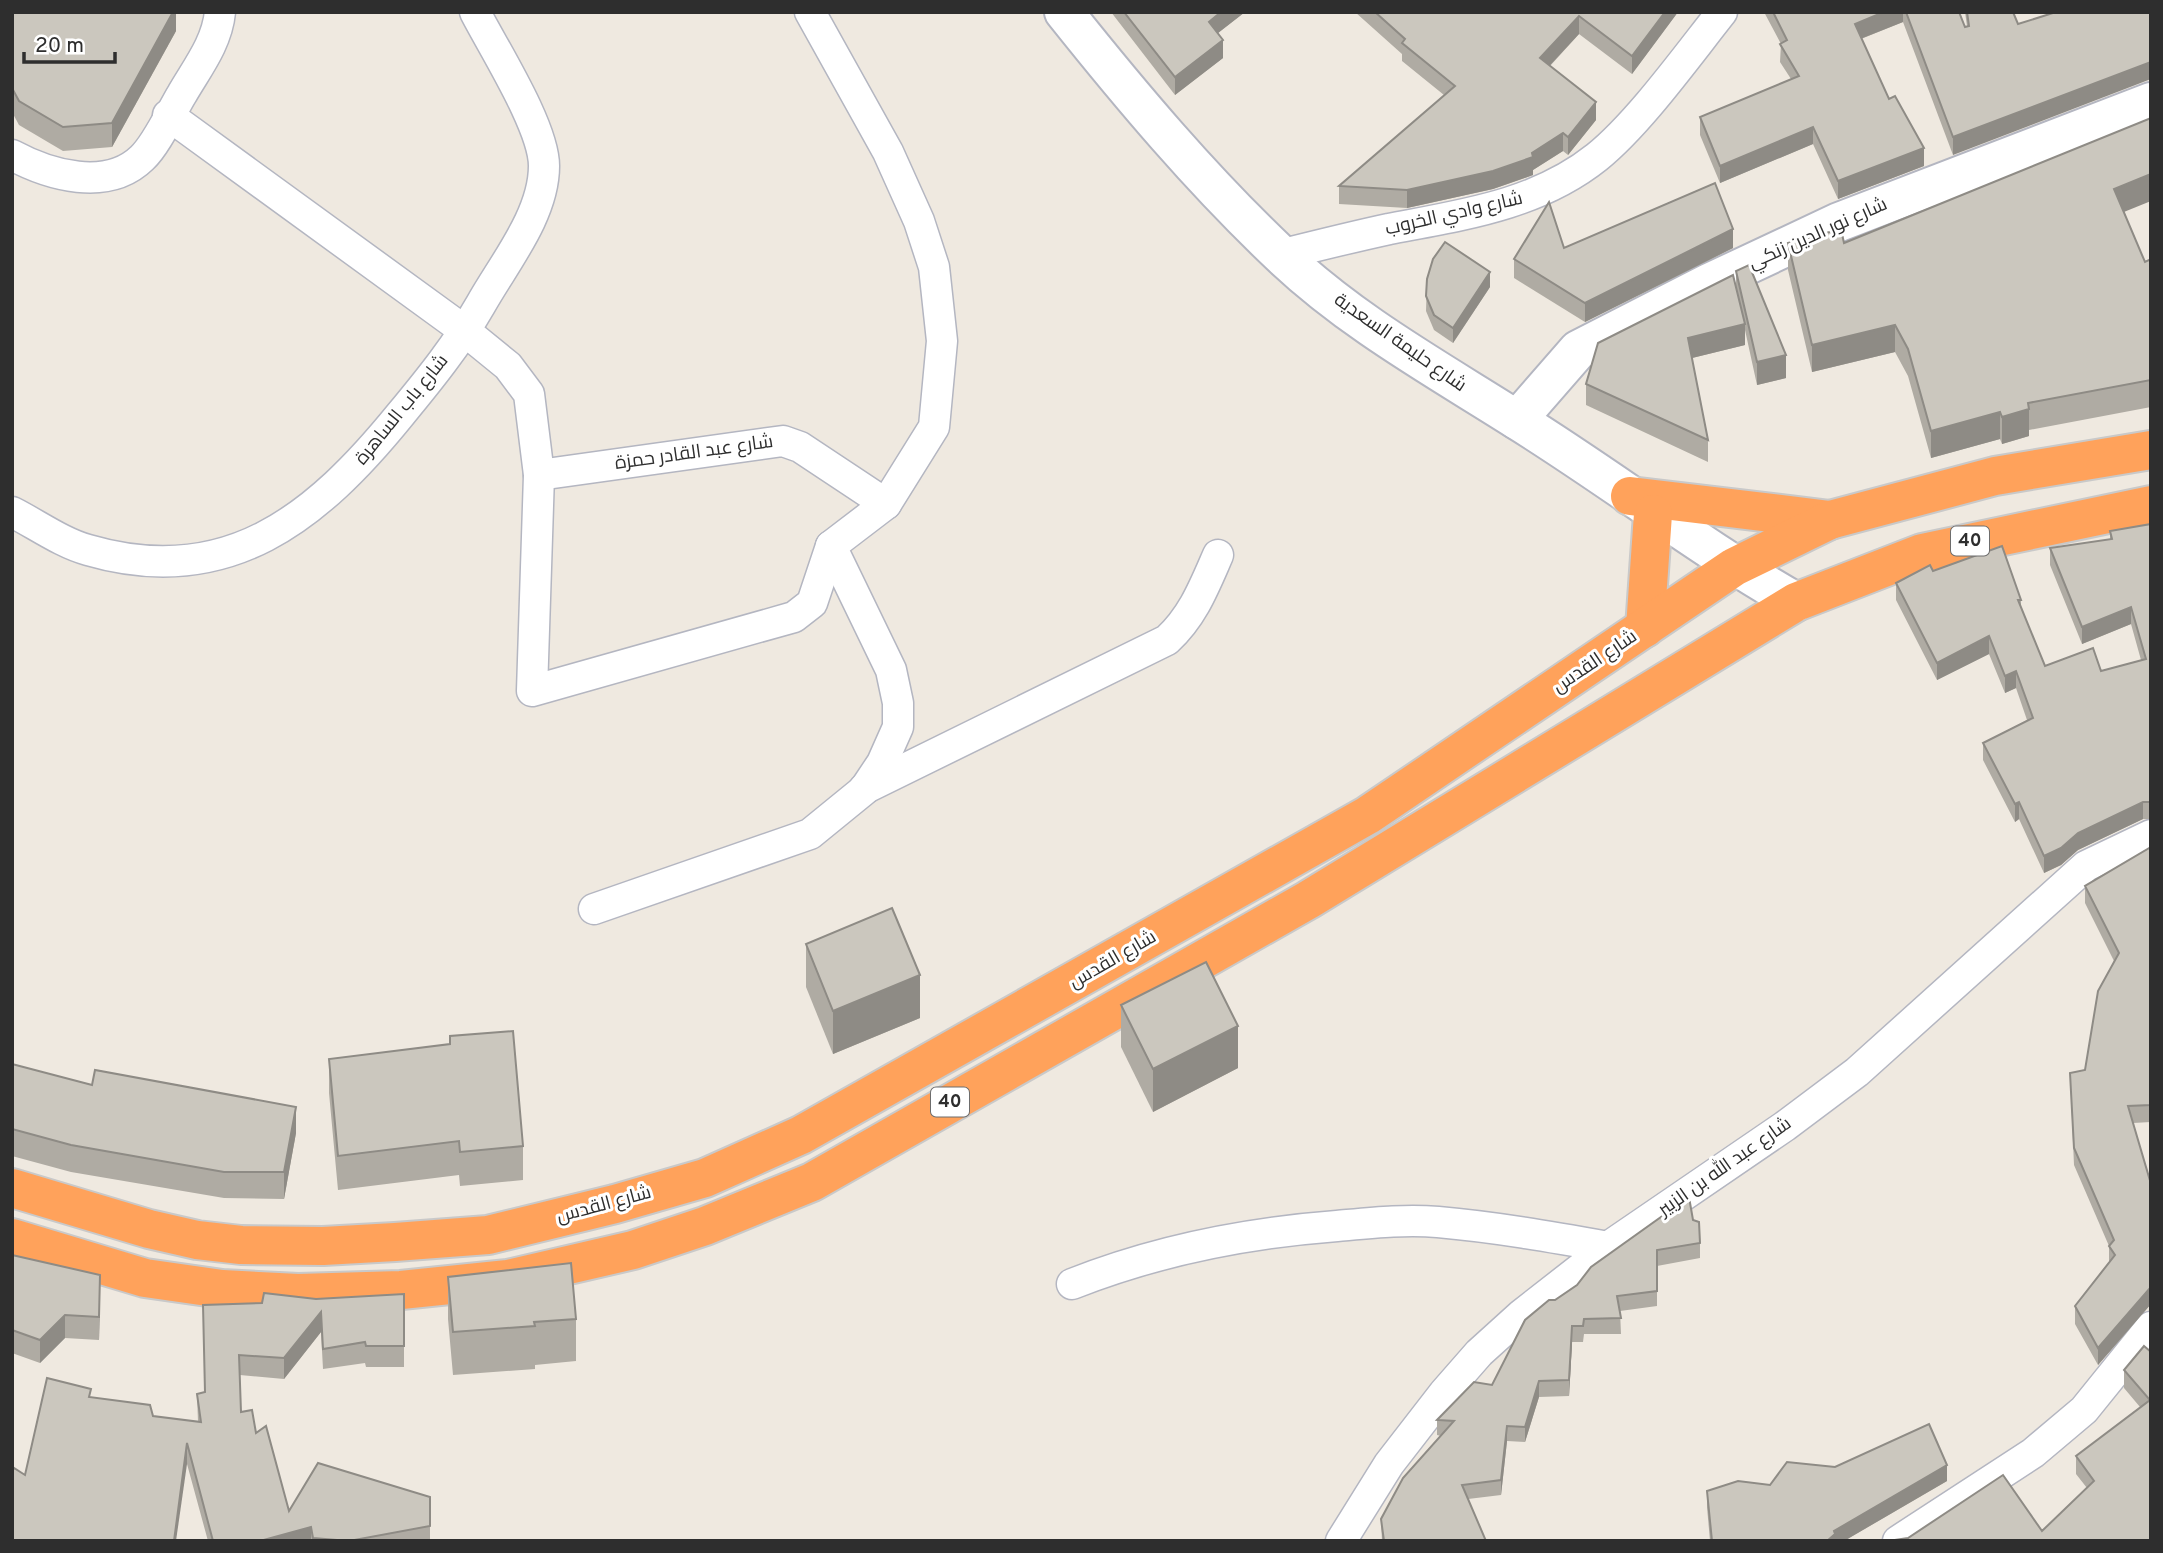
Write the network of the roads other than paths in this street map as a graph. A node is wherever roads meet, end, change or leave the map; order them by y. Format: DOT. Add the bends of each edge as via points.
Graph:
graph roads {
  1 [pos="220,12"];
  2 [pos="475,12"];
  3 [pos="810,12"];
  4 [pos="1064,12"];
  5 [pos="1722,12"];
  6 [pos="2151,102"];
  7 [pos="168,116"];
  8 [pos="12,155"];
  9 [pos="1280,255"];
  10 [pos="465,331"];
  11 [pos="1517,420"];
  12 [pos="2151,450"];
  13 [pos="539,475"];
  14 [pos="886,504"];
  15 [pos="1642,505"];
  16 [pos="2151,505"];
  17 [pos="12,512"];
  18 [pos="1830,520"];
  19 [pos="831,546"];
  20 [pos="1218,555"];
  21 [pos="1734,567"];
  22 [pos="1796,602"];
  23 [pos="1645,628"];
  24 [pos="864,790"];
  25 [pos="2151,835"];
  26 [pos="594,909"];
  27 [pos="12,1188"];
  28 [pos="12,1238"];
  29 [pos="1608,1247"];
  30 [pos="1072,1284"];
  31 [pos="2151,1327"];
  32 [pos="1341,1541"];
  33 [pos="1898,1541"];
  1 -- 7 [label="street" via="212,44"];
  2 -- 10 [label="street, شارع باب الساهرة" via="537,133 544,164 542,189 531,215"];
  3 -- 14 [label="street" via="888,152 934,267 941,368 934,427"];
  4 -- 9 [label="street, شارع حليمة السعدية" via="1195,168"];
  5 -- 9 [label="street, شارع وادي الخروب" via="1599,156 1565,180 1530,196 1468,214"];
  6 -- 11 [label="street, شارع نور الدين زنكي" via="1839,222 1698,289 1578,350"];
  7 -- 8 [label="street" via="142,158 113,173 74,179"];
  7 -- 10 [label="street"];
  9 -- 11 [label="street, شارع حليمة السعدية" via="1359,319"];
  10 -- 13 [label="street" via="508,366 529,394"];
  10 -- 17 [label="street, شارع باب الساهرة" via="359,466 288,524 244,547 191,560 137,560 86,550"];
  11 -- 15 [label="street, شارع حليمة السعدية"];
  12 -- 18 [label="highway, شارع القدس / 40" via="1995,476"];
  13 -- 14 [label="street, شارع عبد القادر حمزة" via="783,441 800,447"];
  13 -- 19 [label="street" via="532,691 794,617 812,603"];
  14 -- 19 [label="street"];
  15 -- 18 [label="highway"];
  15 -- 21 [label="street, شارع حليمة السعدية"];
  15 -- 23 [label="highway"];
  16 -- 22 [label="highway, 40" via="1922,553"];
  18 -- 21 [label="highway, شارع القدس / 40"];
  19 -- 24 [label="street" via="891,670 898,703 893,744"];
  20 -- 24 [label="street" via="1195,607 1167,640"];
  21 -- 22 [label="street, شارع حليمة السعدية"];
  21 -- 23 [label="highway, شارع القدس / 40"];
  22 -- 28 [label="highway, 40" via="1308,900 812,1182 705,1226 633,1250 508,1279 401,1290 298,1293 145,1278"];
  23 -- 27 [label="highway, شارع القدس / 40" via="1368,815 801,1135 705,1178 488,1235 323,1247 197,1240"];
  24 -- 26 [label="street" via="810,834 783,846"];
  25 -- 29 [label="street, شارع عبد الله بن الزبير" via="2085,866 1857,1072"];
  29 -- 30 [label="street" via="1436,1222 1366,1223 1205,1242 1122,1264"];
  29 -- 32 [label="street, شارع عبد الله بن الزبير" via="1479,1353 1389,1464"];
  31 -- 33 [label="street" via="2084,1410 2033,1453"];
}
